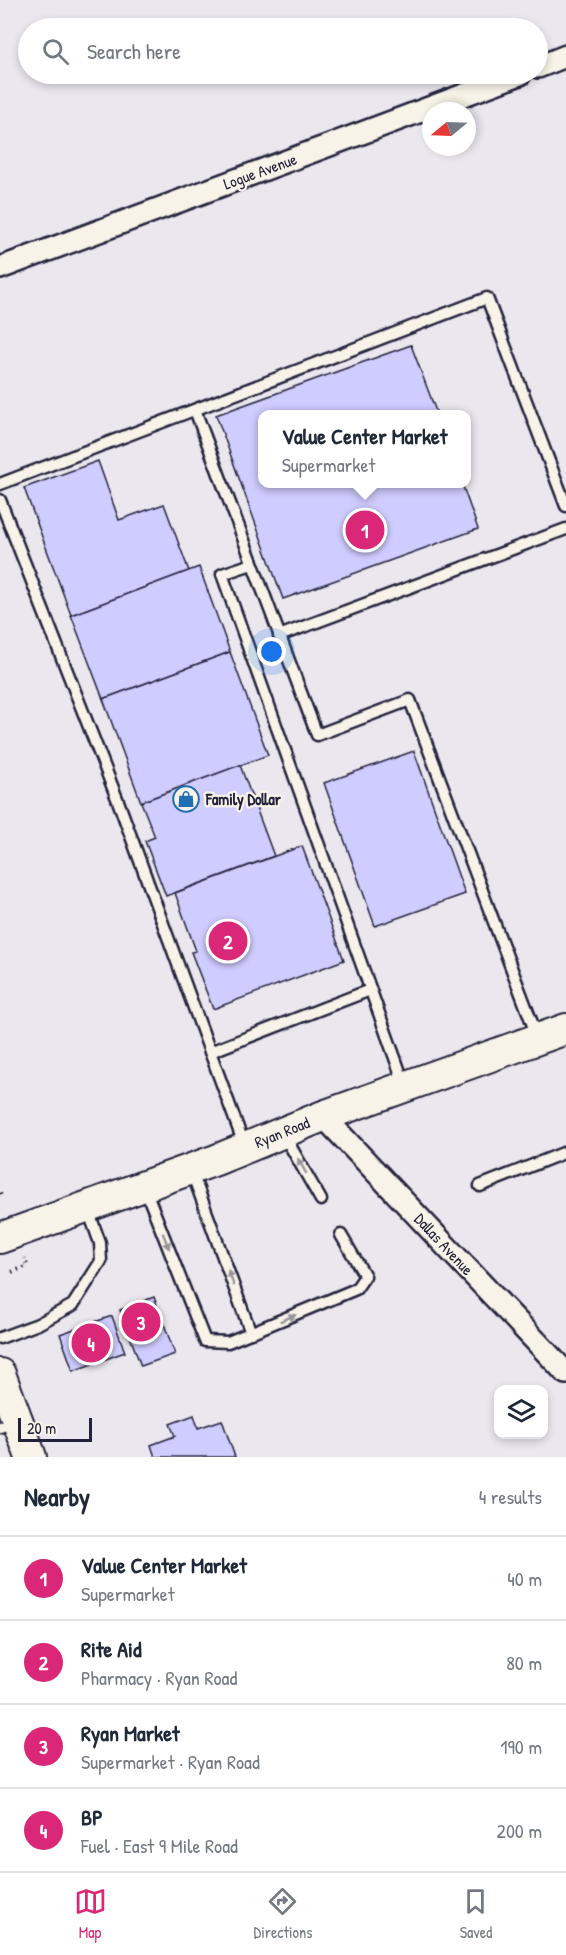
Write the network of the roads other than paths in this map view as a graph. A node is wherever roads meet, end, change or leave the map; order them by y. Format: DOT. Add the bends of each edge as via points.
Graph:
graph roads {
  1 [pos="566,56"];
  2 [pos="548,63"];
  3 [pos="493,84"];
  4 [pos="0,268"];
  5 [pos="195,410"];
  6 [pos="0,484"];
  7 [pos="0,500"];
  8 [pos="566,506"];
  9 [pos="566,529"];
  10 [pos="252,564"];
  11 [pos="279,636"];
  12 [pos="370,990"];
  13 [pos="566,1029"];
  14 [pos="538,1040"];
  15 [pos="210,1052"];
  16 [pos="405,1086"];
  17 [pos="322,1116"];
  18 [pos="282,1132"];
  19 [pos="245,1148"];
  20 [pos="566,1152"];
  21 [pos="191,1169"];
  22 [pos="480,1185"];
  23 [pos="144,1186"];
  24 [pos="321,1200"];
  25 [pos="87,1207"];
  26 [pos="341,1235"];
  27 [pos="0,1238"];
  28 [pos="251,1333"];
  29 [pos="0,1338"];
  30 [pos="566,1372"];
  31 [pos="0,1374"];
  32 [pos="9,1424"];
  33 [pos="31,1457"];
  1 -- 2 [label="street"];
  3 -- 4 [label="street, Logue Avenue"];
  5 -- 6 [label="lane"];
  5 -- 8 [label="lane" via="487,298"];
  5 -- 10 [label="lane"];
  7 -- 15 [label="lane" via="118,801"];
  9 -- 11 [label="lane"];
  10 -- 11 [label="lane"];
  10 -- 12 [label="lane" via="222,574"];
  11 -- 14 [label="lane" via="317,735 410,700"];
  12 -- 15 [label="lane"];
  12 -- 16 [label="lane"];
  13 -- 14 [label="main road, Ryan Road"];
  14 -- 16 [label="main road, Ryan Road"];
  15 -- 19 [label="lane"];
  16 -- 17 [label="main road, Ryan Road"];
  17 -- 18 [label="main road, Ryan Road"];
  17 -- 30 [label="street, Dallas Avenue"];
  18 -- 19 [label="main road, Ryan Road"];
  24 -- 18 [label="lane, one-way"];
  19 -- 21 [label="main road, Ryan Road"];
  20 -- 22 [label="lane"];
  21 -- 23 [label="main road, Ryan Road"];
  28 -- 21 [label="lane, one-way"];
  23 -- 25 [label="main road, Ryan Road"];
  23 -- 28 [label="lane, one-way" via="205,1341 228,1342"];
  25 -- 27 [label="main road, Ryan Road"];
  25 -- 29 [label="lane" via="100,1243 101,1262 79,1296 73,1305 51,1318"];
  28 -- 26 [label="lane, one-way" via="356,1289 365,1276"];
  31 -- 32 [label="main road"];
  32 -- 33 [label="main road"];
}
